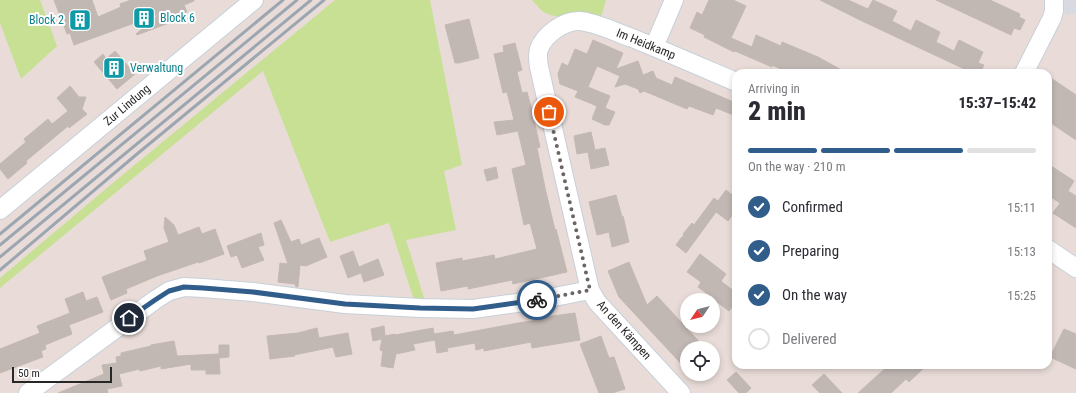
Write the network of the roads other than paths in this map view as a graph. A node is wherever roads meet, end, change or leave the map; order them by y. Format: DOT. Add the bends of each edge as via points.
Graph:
graph roads {
  1 [pos="254,0"];
  2 [pos="674,0"];
  3 [pos="1054,0"];
  4 [pos="555,30"];
  5 [pos="654,47"];
  6 [pos="1026,69"];
  7 [pos="732,80"];
  8 [pos="0,210"];
  9 [pos="1052,253"];
  10 [pos="1076,268"];
  11 [pos="590,290"];
  12 [pos="28,393"];
  13 [pos="681,393"];
  1 -- 8 [label="street, Zur Lindung"];
  2 -- 5 [label="street"];
  3 -- 6 [label="street" via="1052,18"];
  4 -- 5 [label="street, Im Heidkamp" via="578,21 595,24"];
  4 -- 11 [label="street, An den Kämpen" via="539,49 539,67"];
  5 -- 7 [label="street, Im Heidkamp"];
  9 -- 10 [label="street"];
  11 -- 12 [label="street" via="473,309 345,304 253,292 184,287 169,291 155,300"];
  11 -- 13 [label="street, An den Kämpen" via="597,302"];
}
